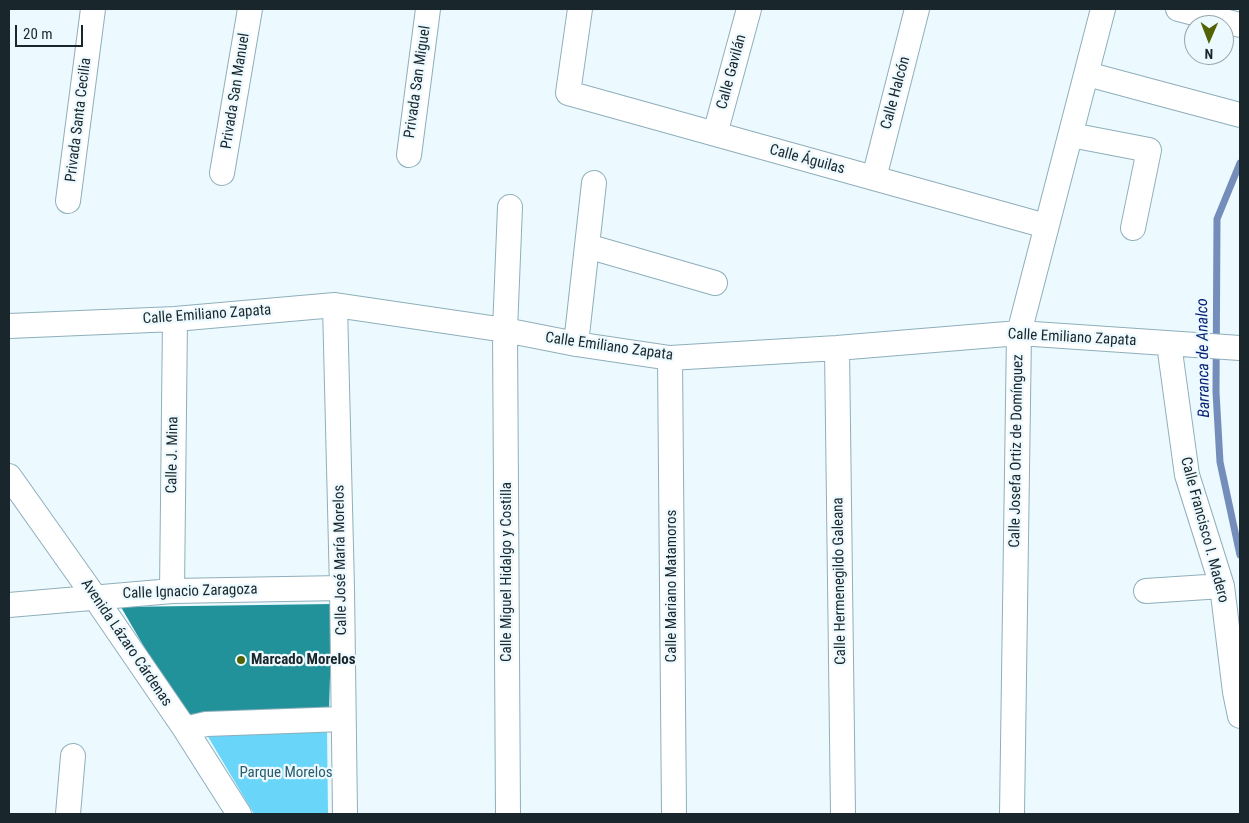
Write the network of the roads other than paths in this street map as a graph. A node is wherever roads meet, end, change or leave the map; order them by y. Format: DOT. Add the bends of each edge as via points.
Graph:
graph roads {
  1 [pos="93,9"];
  2 [pos="250,9"];
  3 [pos="428,9"];
  4 [pos="580,9"];
  5 [pos="749,9"];
  6 [pos="918,9"];
  7 [pos="1103,9"];
  8 [pos="1178,9"];
  9 [pos="1240,25"];
  10 [pos="1086,74"];
  11 [pos="1240,115"];
  12 [pos="716,134"];
  13 [pos="1071,134"];
  14 [pos="409,154"];
  15 [pos="222,173"];
  16 [pos="874,178"];
  17 [pos="594,183"];
  18 [pos="68,201"];
  19 [pos="510,207"];
  20 [pos="1046,226"];
  21 [pos="1133,228"];
  22 [pos="587,246"];
  23 [pos="715,283"];
  24 [pos="335,305"];
  25 [pos="175,319"];
  26 [pos="9,326"];
  27 [pos="505,330"];
  28 [pos="1019,333"];
  29 [pos="576,344"];
  30 [pos="1169,344"];
  31 [pos="838,348"];
  32 [pos="1237,348"];
  33 [pos="670,358"];
  34 [pos="9,476"];
  35 [pos="1222,586"];
  36 [pos="342,588"];
  37 [pos="172,591"];
  38 [pos="1146,591"];
  39 [pos="94,596"];
  40 [pos="9,605"];
  41 [pos="1240,716"];
  42 [pos="343,719"];
  43 [pos="185,729"];
  44 [pos="73,756"];
  45 [pos="68,814"];
  46 [pos="238,814"];
  47 [pos="344,814"];
  48 [pos="508,814"];
  49 [pos="674,814"];
  50 [pos="843,814"];
  51 [pos="1012,814"];
  1 -- 18 [label="street, Privada Santa Cecilia"];
  2 -- 15 [label="street, Privada San Manuel"];
  3 -- 14 [label="street, Privada San Miguel"];
  4 -- 12 [label="street, Calle Águilas" via="568,94"];
  5 -- 12 [label="street, Calle Gavilán"];
  6 -- 16 [label="street, Calle Halcón"];
  7 -- 10 [label="street, Calle Josefa Ortiz de Domínguez"];
  8 -- 9 [label="street"];
  10 -- 11 [label="street"];
  10 -- 13 [label="street, Calle Josefa Ortiz de Domínguez"];
  12 -- 16 [label="street, Calle Águilas"];
  13 -- 20 [label="street, Calle Josefa Ortiz de Domínguez"];
  13 -- 21 [label="street" via="1149,150"];
  16 -- 20 [label="street, Calle Águilas"];
  17 -- 22 [label="street"];
  19 -- 27 [label="street, Calle Miguel Hidalgo y Costilla"];
  20 -- 28 [label="street, Calle Josefa Ortiz de Domínguez"];
  22 -- 23 [label="street"];
  22 -- 29 [label="street"];
  24 -- 25 [label="street, Calle Emiliano Zapata"];
  24 -- 27 [label="street, Calle Emiliano Zapata"];
  24 -- 36 [label="street, Calle José María Morelos"];
  25 -- 26 [label="street, Calle Emiliano Zapata"];
  25 -- 37 [label="street, Calle J. Mina"];
  27 -- 29 [label="street, Calle Emiliano Zapata"];
  27 -- 48 [label="street, Calle Miguel Hidalgo y Costilla"];
  28 -- 30 [label="street, Calle Emiliano Zapata"];
  28 -- 31 [label="street, Calle Emiliano Zapata"];
  28 -- 51 [label="street, Calle Josefa Ortiz de Domínguez"];
  29 -- 33 [label="street, Calle Emiliano Zapata"];
  30 -- 32 [label="street, Calle Emiliano Zapata"];
  30 -- 35 [label="street, Calle Francisco I. Madero" via="1187,476"];
  31 -- 33 [label="street, Calle Emiliano Zapata"];
  31 -- 50 [label="street, Calle Hermenegildo Galeana"];
  33 -- 49 [label="street, Calle Mariano Matamoros"];
  34 -- 39 [label="street, Avenida Lázaro Cárdenas"];
  35 -- 38 [label="street"];
  35 -- 41 [label="street, Calle Francisco I. Madero"];
  36 -- 37 [label="street, Calle Ignacio Zaragoza"];
  36 -- 42 [label="street, Calle José María Morelos"];
  37 -- 39 [label="street, Calle Ignacio Zaragoza"];
  39 -- 40 [label="street, Calle Ignacio Zaragoza"];
  39 -- 43 [label="street, Avenida Lázaro Cárdenas"];
  42 -- 43 [label="street" via="206,724"];
  42 -- 47 [label="street, Calle José María Morelos"];
  43 -- 46 [label="street, Avenida Lázaro Cárdenas"];
  44 -- 45 [label="street"];
}
